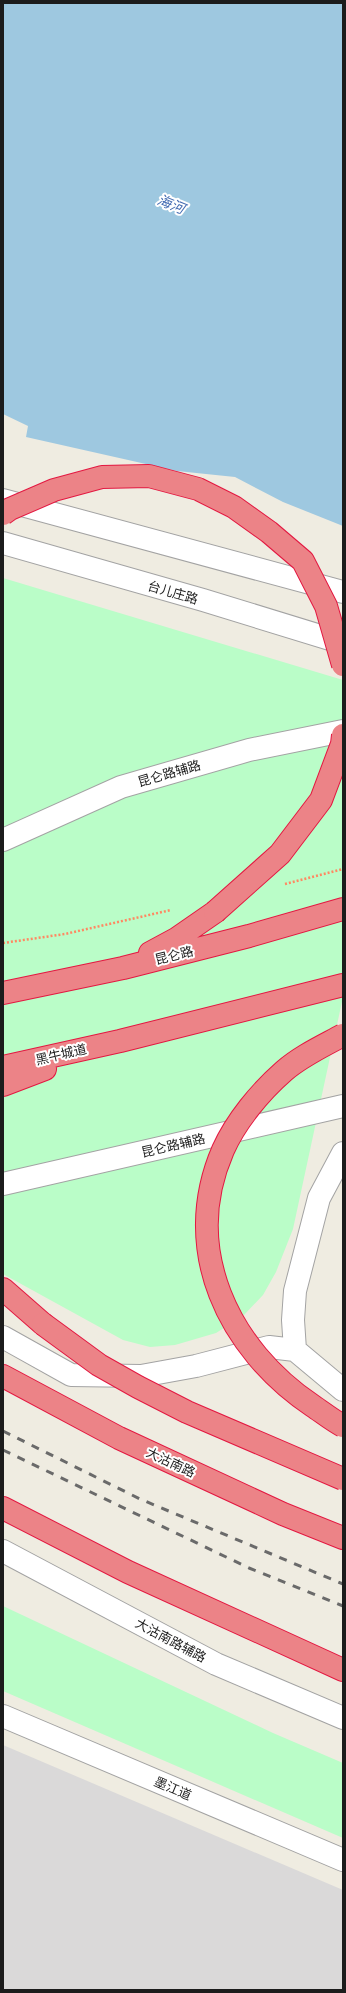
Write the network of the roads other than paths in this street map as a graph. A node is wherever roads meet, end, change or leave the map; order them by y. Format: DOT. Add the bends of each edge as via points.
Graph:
graph roads {
  1 [pos="3,500"];
  2 [pos="3,514"];
  3 [pos="3,543"];
  4 [pos="343,592"];
  5 [pos="343,643"];
  6 [pos="343,665"];
  7 [pos="343,731"];
  8 [pos="343,735"];
  9 [pos="3,840"];
  10 [pos="343,909"];
  11 [pos="122,968"];
  12 [pos="343,985"];
  13 [pos="3,993"];
  14 [pos="343,1035"];
  15 [pos="120,1041"];
  16 [pos="3,1067"];
  17 [pos="3,1085"];
  18 [pos="343,1106"];
  19 [pos="343,1153"];
  20 [pos="3,1184"];
  21 [pos="3,1289"];
  22 [pos="3,1337"];
  23 [pos="295,1350"];
  24 [pos="3,1376"];
  25 [pos="343,1390"];
  26 [pos="343,1426"];
  27 [pos="343,1479"];
  28 [pos="3,1508"];
  29 [pos="343,1538"];
  30 [pos="3,1551"];
  31 [pos="343,1670"];
  32 [pos="3,1716"];
  33 [pos="343,1718"];
  34 [pos="343,1860"];
  1 -- 4 [label="street"];
  2 -- 6 [label="highway, bridge" via="54,490 102,476 149,476 198,489 234,507 269,532 302,561 326,606"];
  3 -- 5 [label="street, 台儿庄路"];
  7 -- 9 [label="street, 昆仑路辅路" via="249,750 121,787"];
  8 -- 11 [label="highway, bridge" via="342,744 320,800 280,854 215,912 176,939"];
  10 -- 11 [label="highway, 昆仑路"];
  11 -- 13 [label="highway, 昆仑路"];
  12 -- 15 [label="highway"];
  14 -- 26 [label="highway, bridge" via="284,1071 238,1124 215,1173 208,1227 213,1274 228,1315 247,1345 270,1372 289,1389"];
  15 -- 16 [label="highway, 黑牛城道"];
  15 -- 17 [label="highway"];
  18 -- 20 [label="street, 昆仑路辅路"];
  19 -- 23 [label="street" via="319,1198 295,1291"];
  21 -- 27 [label="highway, bridge" via="43,1324 99,1365 187,1412"];
  22 -- 23 [label="street" via="71,1375 141,1376 196,1366 270,1347"];
  23 -- 25 [label="street"];
  24 -- 29 [label="highway, 大沽南路" via="119,1438 283,1514"];
  28 -- 31 [label="highway" via="128,1572"];
  30 -- 33 [label="street, 大沽南路辅路" via="216,1664"];
  32 -- 34 [label="street, 墨江道"];
}
